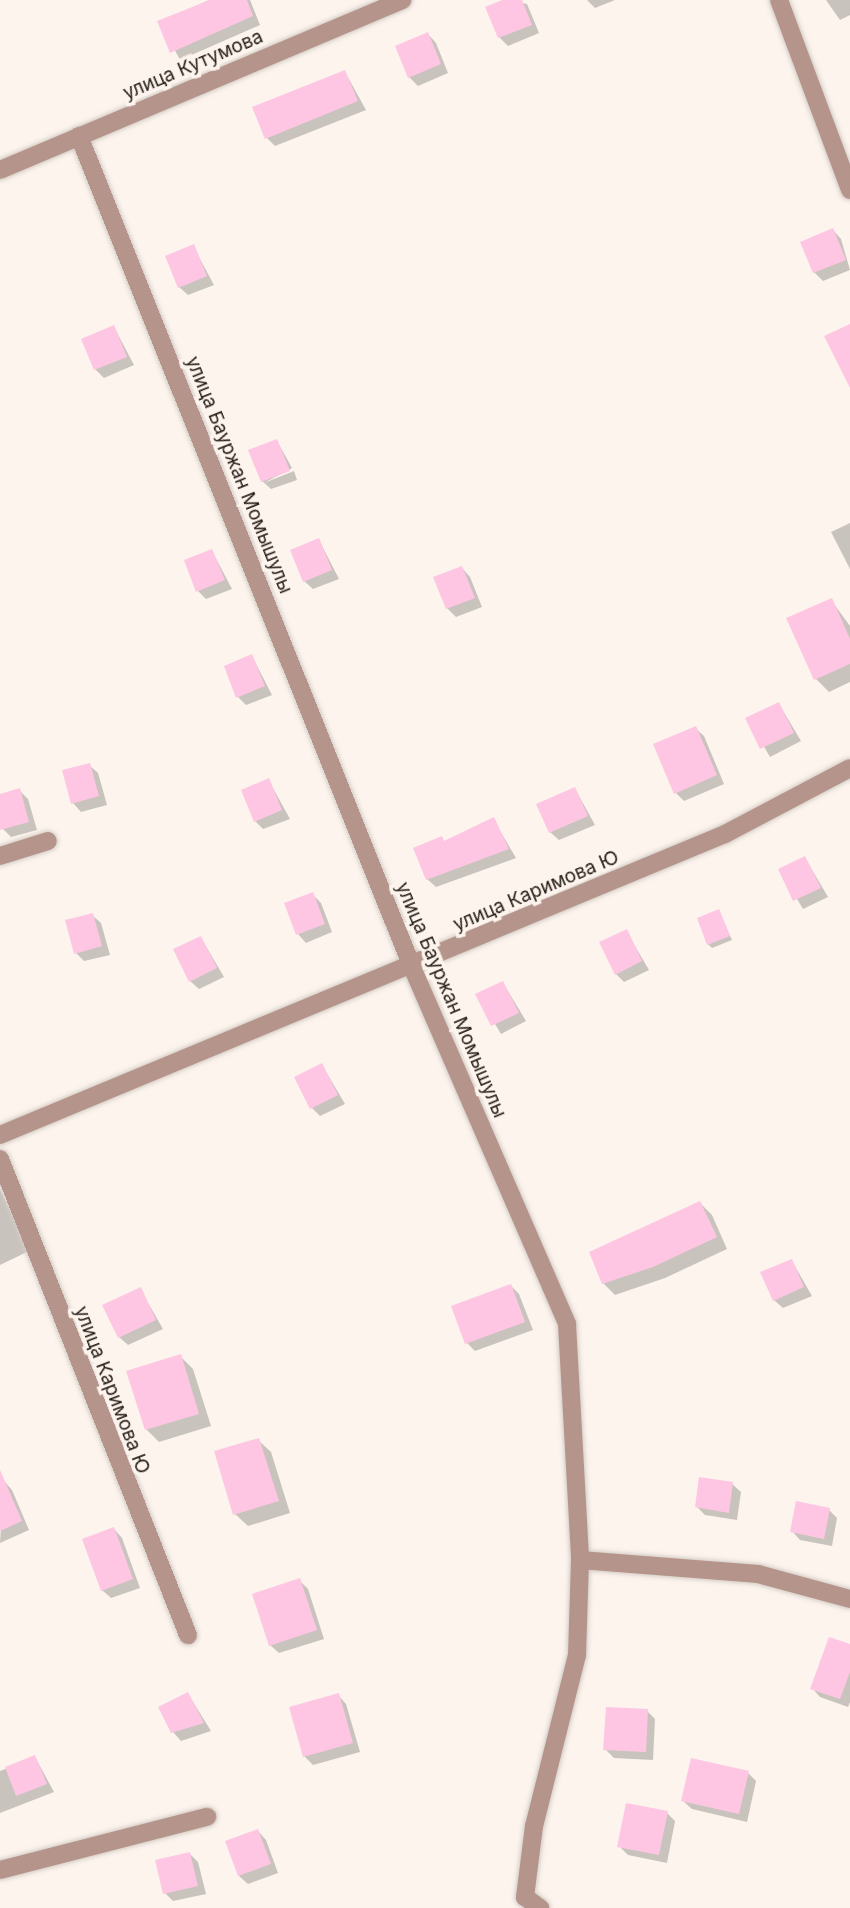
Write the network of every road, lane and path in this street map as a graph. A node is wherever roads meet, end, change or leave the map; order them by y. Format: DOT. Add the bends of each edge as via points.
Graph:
graph roads {
  1 [pos="403,0"];
  2 [pos="779,0"];
  3 [pos="79,136"];
  4 [pos="0,170"];
  5 [pos="850,190"];
  6 [pos="850,768"];
  7 [pos="48,841"];
  8 [pos="0,856"];
  9 [pos="412,967"];
  10 [pos="0,1135"];
  11 [pos="0,1159"];
  12 [pos="580,1560"];
  13 [pos="850,1599"];
  14 [pos="188,1635"];
  15 [pos="207,1817"];
  16 [pos="0,1870"];
  17 [pos="540,1908"];
  1 -- 3 [label="street, улица Кутумова"];
  2 -- 5 [label="street"];
  3 -- 4 [label="street, улица Кутумова"];
  3 -- 9 [label="street, улица Бауржан Момышулы"];
  6 -- 9 [label="street, улица Каримова Ю" via="725,834"];
  7 -- 8 [label="street"];
  9 -- 10 [label="street, улица Каримова Ю"];
  9 -- 12 [label="street, улица Бауржан Момышулы" via="567,1324"];
  11 -- 14 [label="street, улица Каримова Ю"];
  12 -- 13 [label="street" via="758,1574"];
  12 -- 17 [label="street, улица Бауржан Момышулы" via="577,1655 534,1826 525,1897"];
  15 -- 16 [label="street"];
}
